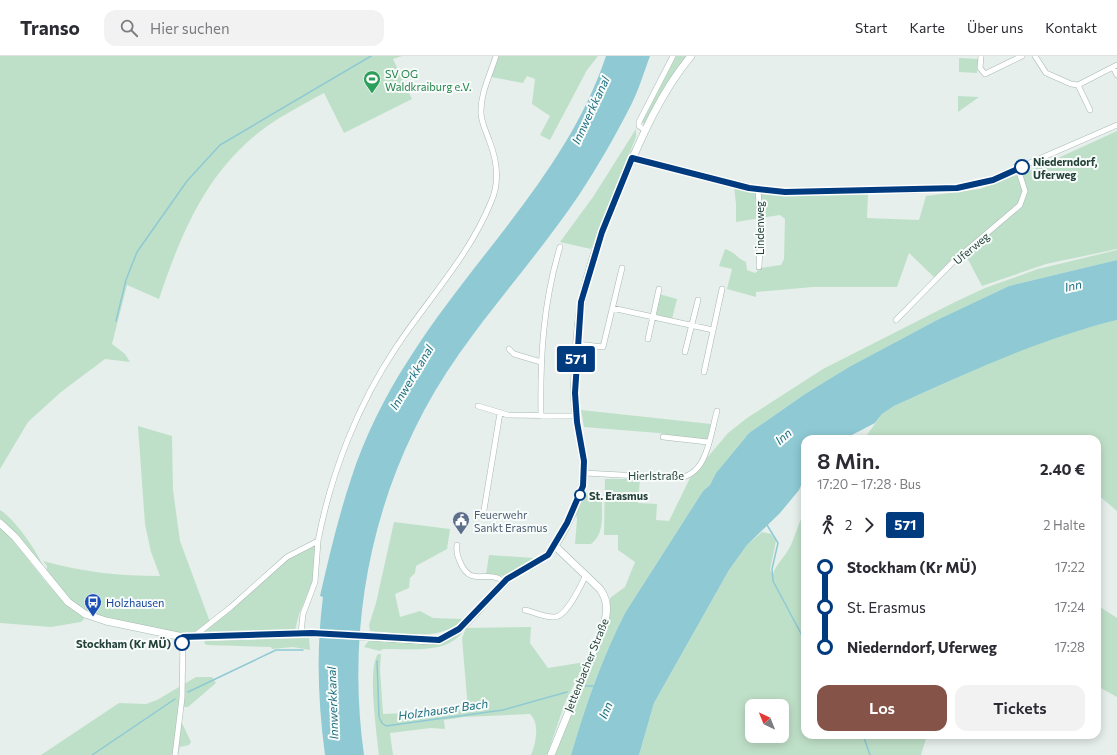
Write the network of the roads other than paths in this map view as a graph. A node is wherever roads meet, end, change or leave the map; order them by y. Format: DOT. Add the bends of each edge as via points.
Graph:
graph roads {
  1 [pos="496,56"];
  2 [pos="673,56"];
  3 [pos="691,56"];
  4 [pos="981,56"];
  5 [pos="1022,56"];
  6 [pos="1035,56"];
  7 [pos="1115,66"];
  8 [pos="1117,76"];
  9 [pos="1078,85"];
  10 [pos="1090,110"];
  11 [pos="1117,125"];
  12 [pos="645,130"];
  13 [pos="632,158"];
  14 [pos="1018,169"];
  15 [pos="758,190"];
  16 [pos="560,247"];
  17 [pos="759,267"];
  18 [pos="622,268"];
  19 [pos="659,289"];
  20 [pos="722,289"];
  21 [pos="698,300"];
  22 [pos="612,308"];
  23 [pos="652,317"];
  24 [pos="896,320"];
  25 [pos="691,326"];
  26 [pos="713,330"];
  27 [pos="648,340"];
  28 [pos="577,344"];
  29 [pos="509,349"];
  30 [pos="685,352"];
  31 [pos="540,362"];
  32 [pos="704,372"];
  33 [pos="478,406"];
  34 [pos="718,411"];
  35 [pos="500,413"];
  36 [pos="541,416"];
  37 [pos="576,416"];
  38 [pos="664,437"];
  39 [pos="708,442"];
  40 [pos="584,473"];
  41 [pos="483,516"];
  42 [pos="0,523"];
  43 [pos="318,541"];
  44 [pos="457,545"];
  45 [pos="555,546"];
  46 [pos="586,575"];
  47 [pos="504,582"];
  48 [pos="525,610"];
  49 [pos="301,633"];
  50 [pos="183,637"];
  51 [pos="192,637"];
  52 [pos="175,755"];
  53 [pos="551,755"];
  1 -- 43 [label="street" via="481,110 496,168 493,198 460,262 397,347 361,412 333,482"];
  2 -- 12 [label="street" via="639,122 639,126"];
  3 -- 12 [label="street"];
  4 -- 5 [label="street" via="980,68 984,74"];
  6 -- 9 [label="street" via="1046,73"];
  7 -- 8 [label="street"];
  7 -- 9 [label="street"];
  9 -- 10 [label="street"];
  11 -- 14 [label="street"];
  12 -- 13 [label="street"];
  13 -- 15 [label="street"];
  13 -- 28 [label="street" via="609,214 584,289"];
  14 -- 15 [label="street" via="982,183 957,188 797,192"];
  14 -- 24 [label="street, Uferweg" via="1025,191 1020,205 953,262"];
  15 -- 17 [label="street, Lindenweg" via="761,227"];
  16 -- 31 [label="street" via="546,305"];
  18 -- 22 [label="street"];
  19 -- 23 [label="street"];
  20 -- 26 [label="street"];
  21 -- 25 [label="street"];
  22 -- 23 [label="street"];
  22 -- 28 [label="street" via="603,347"];
  23 -- 25 [label="street"];
  23 -- 27 [label="street"];
  25 -- 26 [label="street"];
  25 -- 30 [label="street"];
  26 -- 32 [label="street"];
  28 -- 37 [label="street"];
  29 -- 31 [label="street" via="514,354"];
  31 -- 36 [label="street"];
  33 -- 35 [label="street"];
  34 -- 39 [label="street, Hierlstraße"];
  35 -- 36 [label="street"];
  35 -- 41 [label="street"];
  36 -- 37 [label="street"];
  37 -- 40 [label="street"];
  38 -- 39 [label="street"];
  39 -- 40 [label="street, Hierlstraße" via="704,459 692,473 684,477"];
  40 -- 45 [label="street" via="580,495"];
  42 -- 50 [label="street" via="15,537 64,599 79,610 106,621"];
  43 -- 49 [label="street" via="315,582 303,614"];
  43 -- 51 [label="street" via="287,557 231,607"];
  44 -- 47 [label="street" via="457,556 466,574 496,578"];
  45 -- 46 [label="street, Jettenbacher Straße"];
  45 -- 47 [label="street" via="545,557"];
  46 -- 48 [label="street" via="575,596 558,616 546,616"];
  46 -- 53 [label="street, Jettenbacher Straße" via="605,596 606,614 602,630"];
  47 -- 49 [label="street" via="462,627 446,637 432,641"];
  49 -- 51 [label="street"];
  50 -- 51 [label="street"];
  50 -- 52 [label="street" via="182,698"];
}
